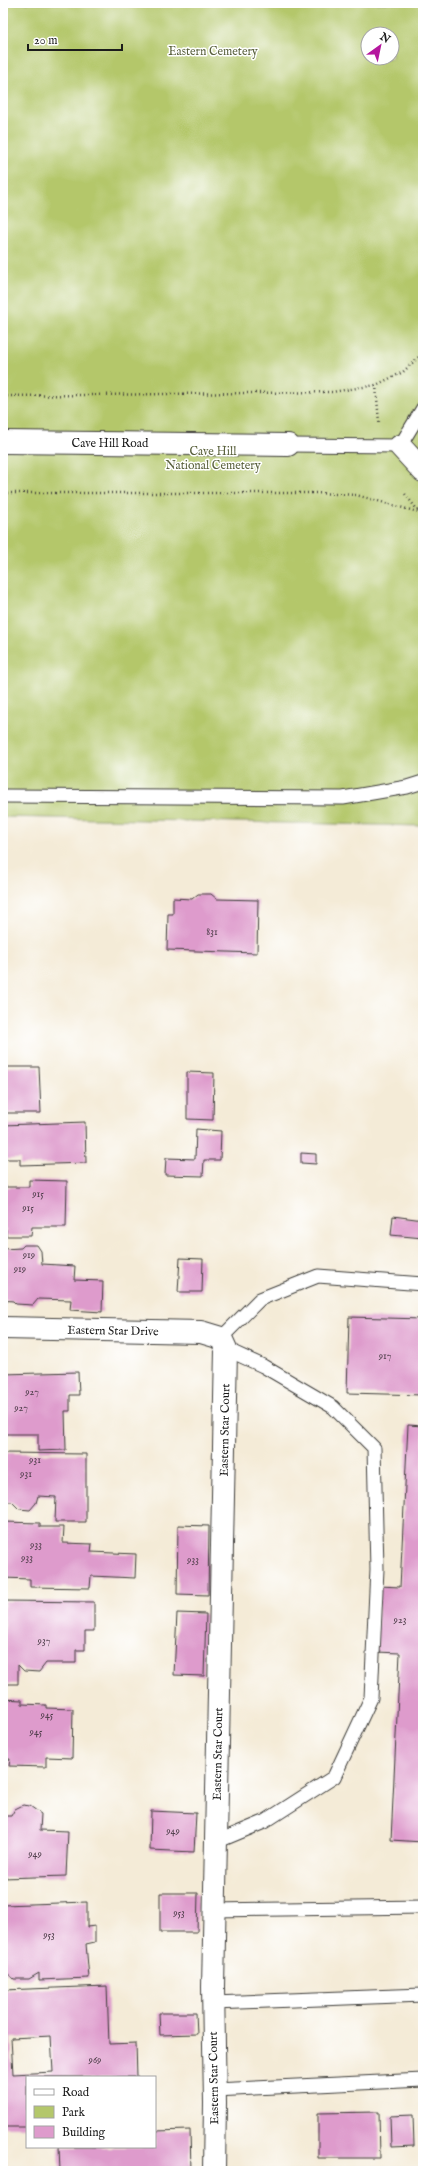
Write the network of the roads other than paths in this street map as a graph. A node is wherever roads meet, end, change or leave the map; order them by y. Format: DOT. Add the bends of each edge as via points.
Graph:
graph roads {
  1 [pos="423,408"];
  2 [pos="3,442"];
  3 [pos="288,445"];
  4 [pos="400,446"];
  5 [pos="423,471"];
  6 [pos="423,782"];
  7 [pos="3,796"];
  8 [pos="423,1284"];
  9 [pos="3,1328"];
  10 [pos="224,1343"];
  11 [pos="216,1842"];
  12 [pos="423,1907"];
  13 [pos="214,1910"];
  14 [pos="423,1995"];
  15 [pos="213,2003"];
  16 [pos="423,2080"];
  17 [pos="215,2090"];
  18 [pos="214,2171"];
  1 -- 4 [label="lane"];
  2 -- 3 [label="street, Cave Hill Road"];
  3 -- 4 [label="lane"];
  4 -- 5 [label="street"];
  6 -- 7 [label="lane" via="343,798"];
  8 -- 10 [label="lane" via="318,1276 260,1298"];
  9 -- 10 [label="street, Eastern Star Drive" via="201,1332"];
  10 -- 11 [label="street, Eastern Star Court"];
  10 -- 11 [label="lane" via="333,1407 374,1448 377,1569 371,1698 334,1777 264,1822"];
  11 -- 13 [label="street, Eastern Star Court"];
  12 -- 13 [label="lane"];
  13 -- 15 [label="street, Eastern Star Court"];
  14 -- 15 [label="lane"];
  15 -- 17 [label="street, Eastern Star Court"];
  16 -- 17 [label="lane"];
  17 -- 18 [label="street, Eastern Star Court"];
}
